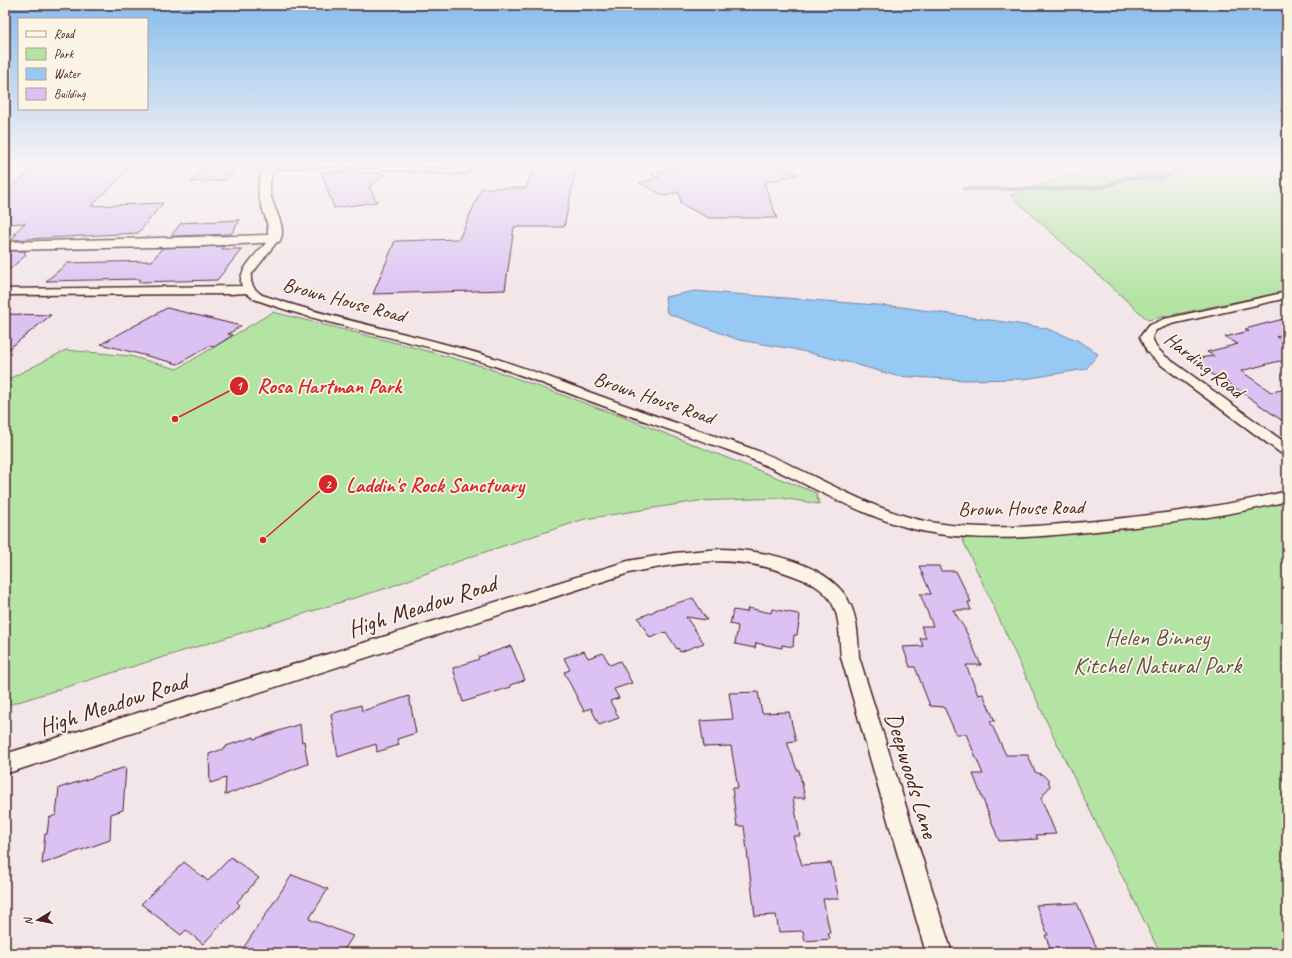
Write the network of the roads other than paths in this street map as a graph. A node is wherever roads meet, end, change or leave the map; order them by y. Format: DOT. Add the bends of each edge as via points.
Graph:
graph roads {
  1 [pos="270,209"];
  2 [pos="274,239"];
  3 [pos="5,246"];
  4 [pos="248,289"];
  5 [pos="5,292"];
  6 [pos="1287,295"];
  7 [pos="1287,451"];
  8 [pos="1287,496"];
  9 [pos="845,610"];
  10 [pos="5,764"];
  11 [pos="939,953"];
  1 -- 2 [label="street" via="276,226"];
  2 -- 3 [label="street"];
  2 -- 4 [label="street" via="247,273 245,278"];
  4 -- 5 [label="street"];
  4 -- 8 [label="street, Brown House Road" via="264,299 327,320 440,346 499,364 768,460 878,514 936,529 977,533 1062,530 1193,515 1253,505"];
  6 -- 7 [label="street, Harding Road" via="1168,321 1152,328 1146,337 1152,350 1168,364"];
  9 -- 10 [label="street, High Meadow Road" via="831,588 814,576 752,557 707,556 628,567"];
  9 -- 11 [label="street, Deepwoods Lane" via="850,657"];
}
